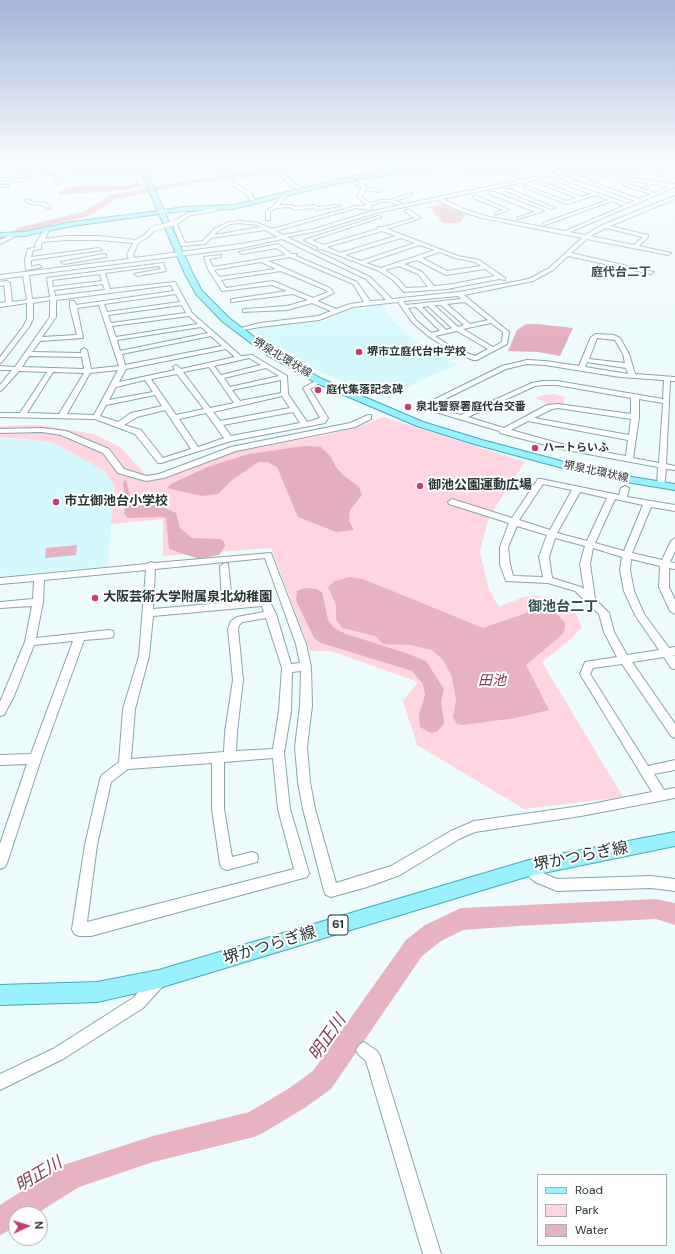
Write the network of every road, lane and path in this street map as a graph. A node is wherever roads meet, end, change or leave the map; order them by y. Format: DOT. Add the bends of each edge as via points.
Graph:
graph roads {
  1 [pos="94,222"];
  2 [pos="166,222"];
  3 [pos="177,222"];
  4 [pos="306,222"];
  5 [pos="331,222"];
  6 [pos="364,222"];
  7 [pos="407,222"];
  8 [pos="507,222"];
  9 [pos="535,222"];
  10 [pos="552,222"];
  11 [pos="590,222"];
  12 [pos="614,222"];
  13 [pos="174,223"];
  14 [pos="297,224"];
  15 [pos="545,224"];
  16 [pos="604,226"];
  17 [pos="48,228"];
  18 [pos="266,228"];
  19 [pos="381,229"];
  20 [pos="572,229"];
  21 [pos="272,231"];
  22 [pos="566,233"];
  23 [pos="401,236"];
  24 [pos="0,237"];
  25 [pos="209,237"];
  26 [pos="281,237"];
  27 [pos="586,238"];
  28 [pos="41,241"];
  29 [pos="136,242"];
  30 [pos="419,243"];
  31 [pos="324,247"];
  32 [pos="636,247"];
  33 [pos="308,251"];
  34 [pos="438,251"];
  35 [pos="154,253"];
  36 [pos="668,253"];
  37 [pos="180,254"];
  38 [pos="235,254"];
  39 [pos="567,254"];
  40 [pos="228,255"];
  41 [pos="340,255"];
  42 [pos="291,256"];
  43 [pos="105,258"];
  44 [pos="417,258"];
  45 [pos="28,259"];
  46 [pos="131,259"];
  47 [pos="263,261"];
  48 [pos="360,263"];
  49 [pos="399,264"];
  50 [pos="76,267"];
  51 [pos="487,267"];
  52 [pos="133,268"];
  53 [pos="281,268"];
  54 [pos="211,269"];
  55 [pos="381,270"];
  56 [pos="102,272"];
  57 [pos="651,272"];
  58 [pos="26,274"];
  59 [pos="137,274"];
  60 [pos="0,277"];
  61 [pos="500,277"];
  62 [pos="218,279"];
  63 [pos="105,282"];
  64 [pos="0,284"];
  65 [pos="511,285"];
  66 [pos="142,287"];
  67 [pos="432,288"];
  68 [pos="51,289"];
  69 [pos="224,290"];
  70 [pos="108,292"];
  71 [pos="179,292"];
  72 [pos="293,292"];
  73 [pos="8,293"];
  74 [pos="0,294"];
  75 [pos="459,294"];
  76 [pos="70,296"];
  77 [pos="53,299"];
  78 [pos="399,300"];
  79 [pos="467,300"];
  80 [pos="233,301"];
  81 [pos="313,301"];
  82 [pos="390,301"];
  83 [pos="30,302"];
  84 [pos="101,303"];
  85 [pos="184,303"];
  86 [pos="9,304"];
  87 [pos="368,304"];
  88 [pos="430,304"];
  89 [pos="444,304"];
  90 [pos="0,305"];
  91 [pos="418,306"];
  92 [pos="73,307"];
  93 [pos="404,307"];
  94 [pos="336,311"];
  95 [pos="104,314"];
  96 [pos="190,314"];
  97 [pos="252,318"];
  98 [pos="492,321"];
  99 [pos="108,325"];
  100 [pos="202,325"];
  101 [pos="467,325"];
  102 [pos="456,328"];
  103 [pos="239,330"];
  104 [pos="444,331"];
  105 [pos="212,334"];
  106 [pos="430,335"];
  107 [pos="37,339"];
  108 [pos="113,339"];
  109 [pos="226,347"];
  110 [pos="494,350"];
  111 [pos="118,353"];
  112 [pos="28,354"];
  113 [pos="169,358"];
  114 [pos="240,358"];
  115 [pos="585,360"];
  116 [pos="0,361"];
  117 [pos="210,364"];
  118 [pos="267,366"];
  119 [pos="629,366"];
  120 [pos="0,368"];
  121 [pos="123,368"];
  122 [pos="17,369"];
  123 [pos="581,369"];
  124 [pos="51,370"];
  125 [pos="88,371"];
  126 [pos="179,371"];
  127 [pos="632,376"];
  128 [pos="219,377"];
  129 [pos="285,377"];
  130 [pos="148,378"];
  131 [pos="667,379"];
  132 [pos="675,379"];
  133 [pos="320,381"];
  134 [pos="114,385"];
  135 [pos="0,389"];
  136 [pos="228,389"];
  137 [pos="157,393"];
  138 [pos="284,394"];
  139 [pos="636,396"];
  140 [pos="667,402"];
  141 [pos="104,403"];
  142 [pos="238,404"];
  143 [pos="167,407"];
  144 [pos="295,409"];
  145 [pos="208,410"];
  146 [pos="0,415"];
  147 [pos="22,415"];
  148 [pos="62,416"];
  149 [pos="96,417"];
  150 [pos="368,417"];
  151 [pos="635,417"];
  152 [pos="174,418"];
  153 [pos="461,418"];
  154 [pos="527,419"];
  155 [pos="324,420"];
  156 [pos="218,424"];
  157 [pos="305,424"];
  158 [pos="119,425"];
  159 [pos="334,429"];
  160 [pos="0,431"];
  161 [pos="503,431"];
  162 [pos="632,438"];
  163 [pos="229,439"];
  164 [pos="196,450"];
  165 [pos="630,460"];
  166 [pos="662,466"];
  167 [pos="675,468"];
  168 [pos="661,485"];
  169 [pos="675,487"];
  170 [pos="626,488"];
  171 [pos="577,489"];
  172 [pos="612,496"];
  173 [pos="622,499"];
  174 [pos="452,502"];
  175 [pos="648,504"];
  176 [pos="675,508"];
  177 [pos="514,521"];
  178 [pos="552,534"];
  179 [pos="675,541"];
  180 [pos="590,544"];
  181 [pos="627,555"];
  182 [pos="665,564"];
  183 [pos="150,565"];
  184 [pos="225,566"];
  185 [pos="675,566"];
  186 [pos="39,578"];
  187 [pos="548,580"];
  188 [pos="0,581"];
  189 [pos="590,600"];
  190 [pos="38,602"];
  191 [pos="0,605"];
  192 [pos="227,605"];
  193 [pos="675,610"];
  194 [pos="148,613"];
  195 [pos="271,614"];
  196 [pos="109,634"];
  197 [pos="80,637"];
  198 [pos="30,642"];
  199 [pos="671,652"];
  200 [pos="624,660"];
  201 [pos="675,665"];
  202 [pos="306,667"];
  203 [pos="287,668"];
  204 [pos="0,712"];
  205 [pos="675,733"];
  206 [pos="278,753"];
  207 [pos="230,757"];
  208 [pos="218,758"];
  209 [pos="36,759"];
  210 [pos="0,760"];
  211 [pos="125,764"];
  212 [pos="675,765"];
  213 [pos="646,771"];
  214 [pos="675,794"];
  215 [pos="661,796"];
  216 [pos="675,839"];
  217 [pos="252,858"];
  218 [pos="0,863"];
  219 [pos="529,868"];
  220 [pos="675,885"];
  221 [pos="159,979"];
  222 [pos="0,995"];
  223 [pos="364,1050"];
  224 [pos="0,1082"];
  225 [pos="432,1254"];
  1 -- 17 [label="main road"];
  2 -- 37 [label="main road, 堺泉北環状線"];
  3 -- 13 [label="street"];
  4 -- 14 [label="street"];
  5 -- 26 [label="street"];
  6 -- 19 [label="street"];
  6 -- 31 [label="street" via="307,240"];
  7 -- 19 [label="street"];
  8 -- 22 [label="street"];
  9 -- 15 [label="street"];
  10 -- 15 [label="street"];
  11 -- 20 [label="street"];
  12 -- 16 [label="street"];
  13 -- 25 [label="street" via="183,245 206,242"];
  13 -- 29 [label="street, bridge" via="154,229"];
  14 -- 21 [label="street"];
  15 -- 20 [label="street"];
  16 -- 27 [label="street"];
  16 -- 32 [label="street" via="646,236"];
  17 -- 24 [label="main road"];
  17 -- 28 [label="street"];
  18 -- 21 [label="street"];
  18 -- 25 [label="street"];
  18 -- 25 [label="street" via="258,224 233,222 216,230"];
  19 -- 23 [label="street"];
  19 -- 31 [label="street"];
  20 -- 22 [label="street"];
  21 -- 26 [label="street"];
  22 -- 27 [label="street"];
  23 -- 30 [label="street"];
  23 -- 41 [label="street"];
  26 -- 33 [label="street"];
  26 -- 37 [label="street" via="241,246"];
  27 -- 32 [label="street"];
  27 -- 39 [label="street"];
  28 -- 29 [label="street" via="99,238"];
  28 -- 45 [label="street" via="38,244 39,248 31,249"];
  29 -- 46 [label="street"];
  30 -- 34 [label="street"];
  30 -- 48 [label="street"];
  31 -- 33 [label="street"];
  31 -- 41 [label="street"];
  32 -- 36 [label="street"];
  33 -- 42 [label="street"];
  33 -- 82 [label="street" via="368,278"];
  34 -- 44 [label="street"];
  34 -- 51 [label="street" via="477,261"];
  35 -- 46 [label="street"];
  37 -- 46 [label="street"];
  37 -- 103 [label="main road, 堺泉北環状線" via="199,292 215,310"];
  38 -- 42 [label="street" via="278,246"];
  39 -- 57 [label="street"];
  39 -- 65 [label="street" via="540,276"];
  40 -- 54 [label="street" via="206,258"];
  41 -- 48 [label="street"];
  42 -- 47 [label="street"];
  42 -- 87 [label="street" via="355,283"];
  43 -- 45 [label="street" via="101,250"];
  43 -- 45 [label="street" via="28,269"];
  43 -- 46 [label="street"];
  43 -- 50 [label="street" via="81,262"];
  44 -- 49 [label="street"];
  44 -- 51 [label="street" via="446,273"];
  46 -- 50 [label="street"];
  46 -- 52 [label="street"];
  47 -- 53 [label="street"];
  47 -- 54 [label="street"];
  48 -- 55 [label="street"];
  49 -- 55 [label="street"];
  49 -- 67 [label="street" via="420,273"];
  50 -- 58 [label="street"];
  51 -- 61 [label="street"];
  52 -- 56 [label="street"];
  52 -- 59 [label="street"];
  52 -- 59 [label="street" via="161,264 164,270"];
  53 -- 62 [label="street"];
  53 -- 81 [label="street" via="331,291 328,295"];
  54 -- 62 [label="street"];
  55 -- 67 [label="street" via="395,279 404,290"];
  56 -- 63 [label="street"];
  56 -- 68 [label="street" via="49,279"];
  58 -- 60 [label="street"];
  58 -- 83 [label="street"];
  59 -- 66 [label="street"];
  61 -- 65 [label="street"];
  61 -- 67 [label="street"];
  62 -- 69 [label="street"];
  63 -- 68 [label="street"];
  63 -- 70 [label="street"];
  64 -- 73 [label="street" via="7,283"];
  65 -- 75 [label="street"];
  66 -- 70 [label="street"];
  66 -- 71 [label="street" via="173,283"];
  68 -- 77 [label="street"];
  69 -- 72 [label="street" via="274,283"];
  69 -- 80 [label="street"];
  70 -- 76 [label="street"];
  71 -- 84 [label="street"];
  71 -- 85 [label="street"];
  72 -- 80 [label="street"];
  72 -- 81 [label="street"];
  73 -- 74 [label="street"];
  73 -- 86 [label="street"];
  75 -- 78 [label="street"];
  75 -- 79 [label="street"];
  76 -- 77 [label="street"];
  76 -- 92 [label="street"];
  77 -- 83 [label="street"];
  77 -- 107 [label="street" via="53,317"];
  78 -- 82 [label="street"];
  78 -- 93 [label="street"];
  79 -- 89 [label="street"];
  79 -- 98 [label="street"];
  80 -- 97 [label="street"];
  81 -- 94 [label="street"];
  81 -- 97 [label="street"];
  82 -- 87 [label="street"];
  83 -- 86 [label="street"];
  83 -- 116 [label="street" via="30,319 26,327"];
  84 -- 92 [label="street"];
  84 -- 95 [label="street"];
  85 -- 95 [label="street"];
  85 -- 96 [label="street"];
  86 -- 90 [label="street"];
  87 -- 94 [label="street" via="352,305"];
  88 -- 89 [label="street"];
  88 -- 91 [label="street"];
  88 -- 102 [label="street"];
  89 -- 101 [label="street"];
  91 -- 93 [label="street"];
  91 -- 104 [label="street"];
  92 -- 107 [label="street" via="81,337"];
  93 -- 106 [label="street" via="414,321"];
  94 -- 97 [label="street" via="308,320"];
  95 -- 99 [label="street"];
  96 -- 99 [label="street"];
  96 -- 100 [label="street"];
  97 -- 103 [label="street"];
  98 -- 101 [label="street"];
  98 -- 110 [label="street" via="506,332 505,343"];
  99 -- 108 [label="street"];
  100 -- 105 [label="street"];
  100 -- 108 [label="street"];
  101 -- 102 [label="street"];
  102 -- 104 [label="street"];
  102 -- 110 [label="street"];
  103 -- 133 [label="main road, 堺泉北環状線" via="270,353"];
  104 -- 106 [label="street"];
  105 -- 109 [label="street"];
  105 -- 111 [label="street"];
  106 -- 110 [label="street" via="450,348 475,359"];
  107 -- 112 [label="street"];
  108 -- 111 [label="street"];
  109 -- 113 [label="street"];
  109 -- 114 [label="street"];
  111 -- 121 [label="street"];
  112 -- 122 [label="street"];
  112 -- 125 [label="street" via="84,352"];
  113 -- 121 [label="street"];
  113 -- 126 [label="street"];
  114 -- 117 [label="street"];
  114 -- 118 [label="street" via="250,356"];
  115 -- 119 [label="street"];
  115 -- 119 [label="street" via="596,336 614,337 618,339 626,354"];
  115 -- 123 [label="street"];
  117 -- 126 [label="street"];
  117 -- 128 [label="street"];
  118 -- 128 [label="street"];
  118 -- 129 [label="street"];
  119 -- 127 [label="street"];
  120 -- 122 [label="street"];
  121 -- 125 [label="street"];
  121 -- 134 [label="street"];
  122 -- 124 [label="street"];
  122 -- 135 [label="street"];
  123 -- 127 [label="street"];
  123 -- 153 [label="street" via="545,363 516,364 504,367 423,407"];
  124 -- 125 [label="street"];
  124 -- 147 [label="street"];
  125 -- 148 [label="street"];
  126 -- 130 [label="street"];
  126 -- 145 [label="street"];
  127 -- 131 [label="street"];
  128 -- 136 [label="street"];
  129 -- 136 [label="street"];
  129 -- 138 [label="street"];
  130 -- 134 [label="street"];
  130 -- 137 [label="street"];
  131 -- 132 [label="street"];
  131 -- 140 [label="street"];
  133 -- 155 [label="street" via="306,388"];
  133 -- 168 [label="main road, 堺泉北環状線" via="420,424 478,442 559,464"];
  134 -- 141 [label="street"];
  136 -- 142 [label="street"];
  137 -- 141 [label="street"];
  137 -- 143 [label="street"];
  138 -- 142 [label="street"];
  138 -- 144 [label="street"];
  139 -- 140 [label="street"];
  139 -- 151 [label="street"];
  139 -- 153 [label="street" via="557,383 534,384"];
  140 -- 166 [label="street"];
  141 -- 149 [label="street"];
  142 -- 145 [label="street"];
  143 -- 152 [label="street"];
  143 -- 158 [label="street" via="134,415"];
  144 -- 156 [label="street"];
  144 -- 157 [label="street"];
  145 -- 152 [label="street"];
  145 -- 156 [label="street"];
  146 -- 147 [label="street"];
  147 -- 148 [label="street"];
  148 -- 149 [label="street"];
  149 -- 158 [label="street"];
  150 -- 159 [label="street" via="352,425"];
  151 -- 154 [label="street" via="558,406 550,407"];
  151 -- 162 [label="street"];
  152 -- 164 [label="street"];
  153 -- 161 [label="street"];
  154 -- 161 [label="street"];
  154 -- 162 [label="street"];
  155 -- 157 [label="street"];
  155 -- 159 [label="street" via="329,420"];
  156 -- 163 [label="street"];
  157 -- 163 [label="street"];
  158 -- 164 [label="street" via="138,432 161,461"];
  159 -- 160 [label="street" via="234,449 161,476 146,479 121,471 106,452 63,433 42,430"];
  161 -- 165 [label="street" via="564,447"];
  162 -- 165 [label="street"];
  163 -- 164 [label="street"];
  165 -- 166 [label="street"];
  166 -- 167 [label="street"];
  166 -- 168 [label="street"];
  168 -- 169 [label="main road, 堺泉北環状線"];
  170 -- 173 [label="street"];
  171 -- 172 [label="street"];
  171 -- 177 [label="street" via="541,480"];
  171 -- 178 [label="street"];
  172 -- 173 [label="street"];
  172 -- 180 [label="street"];
  173 -- 175 [label="street"];
  174 -- 177 [label="street"];
  175 -- 176 [label="street"];
  175 -- 181 [label="street"];
  177 -- 178 [label="street"];
  177 -- 187 [label="street" via="504,547 509,579"];
  178 -- 180 [label="street"];
  178 -- 187 [label="street" via="544,557"];
  179 -- 182 [label="street"];
  180 -- 181 [label="street"];
  180 -- 189 [label="street" via="585,564"];
  181 -- 182 [label="street"];
  181 -- 199 [label="street" via="625,570 628,591 640,615"];
  182 -- 185 [label="street"];
  182 -- 193 [label="street" via="664,587"];
  183 -- 186 [label="street"];
  183 -- 194 [label="street"];
  183 -- 202 [label="street" via="268,555 301,644"];
  184 -- 192 [label="street"];
  186 -- 188 [label="street"];
  186 -- 190 [label="street"];
  187 -- 189 [label="street" via="578,589"];
  189 -- 200 [label="street" via="604,613 609,632"];
  190 -- 191 [label="street"];
  190 -- 198 [label="street"];
  192 -- 194 [label="street"];
  192 -- 195 [label="street" via="266,602"];
  194 -- 211 [label="street" via="144,656 129,709"];
  195 -- 203 [label="street"];
  195 -- 207 [label="street" via="235,622 233,629 238,680"];
  196 -- 197 [label="street"];
  197 -- 198 [label="street"];
  197 -- 209 [label="street"];
  198 -- 204 [label="street"];
  199 -- 200 [label="street"];
  199 -- 201 [label="street"];
  200 -- 205 [label="street"];
  200 -- 213 [label="street" via="589,666 585,674"];
  202 -- 203 [label="street"];
  202 -- 215 [label="street" via="306,706 301,747 304,782 331,892 395,871 455,835 474,827"];
  203 -- 206 [label="street" via="285,711"];
  206 -- 207 [label="street"];
  206 -- 211 [label="street" via="284,809 302,872 91,929 79,929 91,845 106,779"];
  207 -- 208 [label="street"];
  208 -- 211 [label="street"];
  208 -- 217 [label="street" via="218,809 227,864"];
  209 -- 210 [label="street"];
  209 -- 218 [label="street"];
  212 -- 213 [label="street"];
  213 -- 215 [label="street"];
  214 -- 215 [label="street"];
  216 -- 219 [label="main road, 堺かつらぎ線 / 61"];
  219 -- 220 [label="street" via="540,878 557,886 651,882"];
  219 -- 221 [label="main road, 堺かつらぎ線 / 61"];
  221 -- 222 [label="main road, 堺かつらぎ線 / 61" via="97,992"];
  221 -- 224 [label="street" via="138,1003 58,1054"];
  223 -- 225 [label="street" via="372,1056"];
}
